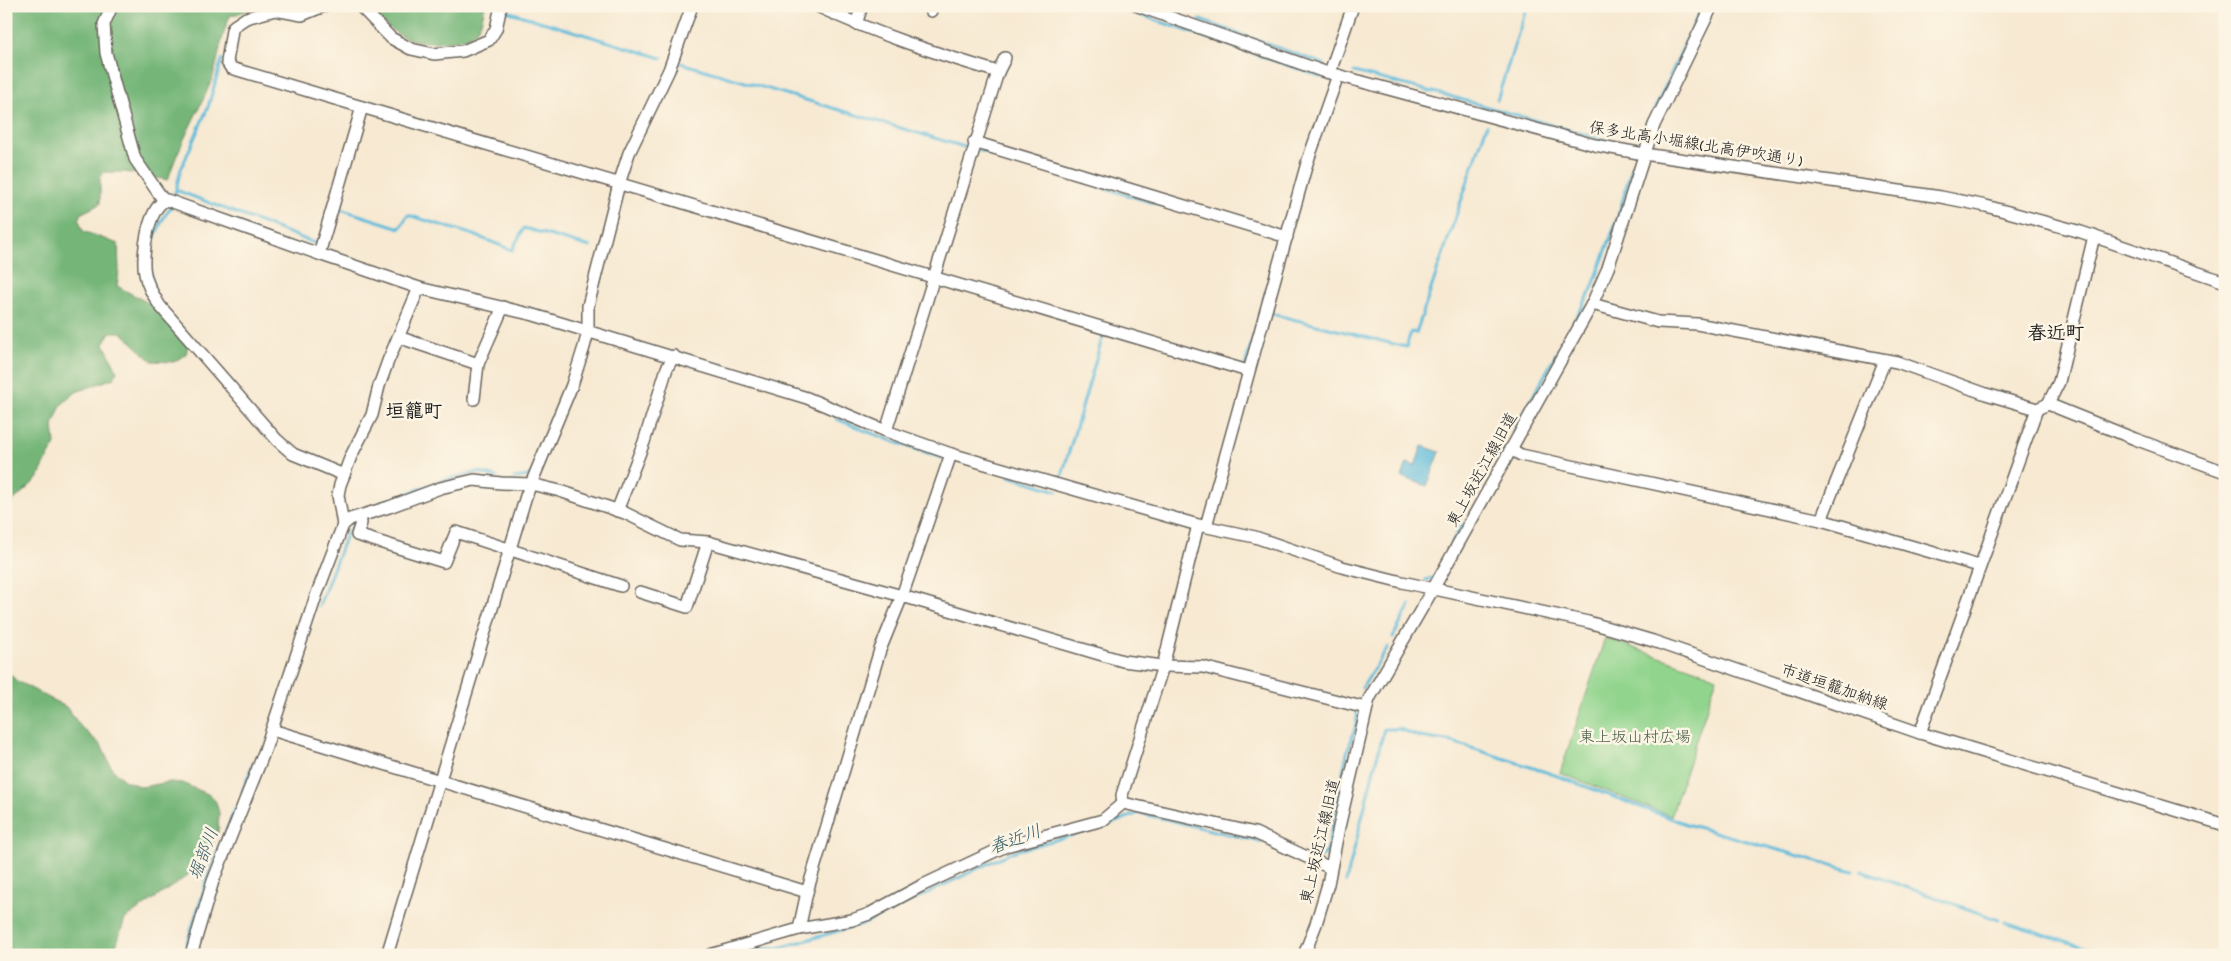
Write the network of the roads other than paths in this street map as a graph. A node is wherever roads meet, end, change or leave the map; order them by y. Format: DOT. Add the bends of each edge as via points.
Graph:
graph roads {
  1 [pos="112,6"];
  2 [pos="324,6"];
  3 [pos="360,6"];
  4 [pos="501,6"];
  5 [pos="692,6"];
  6 [pos="816,6"];
  7 [pos="862,6"];
  8 [pos="1138,6"];
  9 [pos="1353,6"];
  10 [pos="1712,6"];
  11 [pos="856,24"];
  12 [pos="1005,58"];
  13 [pos="998,72"];
  14 [pos="1334,73"];
  15 [pos="362,107"];
  16 [pos="974,142"];
  17 [pos="1644,154"];
  18 [pos="614,183"];
  19 [pos="164,201"];
  20 [pos="2094,236"];
  21 [pos="1287,237"];
  22 [pos="319,254"];
  23 [pos="934,277"];
  24 [pos="2225,282"];
  25 [pos="419,288"];
  26 [pos="1592,304"];
  27 [pos="502,307"];
  28 [pos="588,332"];
  29 [pos="398,337"];
  30 [pos="672,358"];
  31 [pos="1885,360"];
  32 [pos="478,364"];
  33 [pos="1248,371"];
  34 [pos="474,399"];
  35 [pos="2048,404"];
  36 [pos="2037,409"];
  37 [pos="886,431"];
  38 [pos="1510,450"];
  39 [pos="951,454"];
  40 [pos="2225,472"];
  41 [pos="344,475"];
  42 [pos="531,484"];
  43 [pos="618,511"];
  44 [pos="360,517"];
  45 [pos="1821,520"];
  46 [pos="1202,525"];
  47 [pos="343,526"];
  48 [pos="708,542"];
  49 [pos="510,550"];
  50 [pos="1979,566"];
  51 [pos="621,586"];
  52 [pos="1433,589"];
  53 [pos="640,592"];
  54 [pos="902,596"];
  55 [pos="1164,666"];
  56 [pos="1366,708"];
  57 [pos="272,730"];
  58 [pos="1920,733"];
  59 [pos="439,781"];
  60 [pos="1122,803"];
  61 [pos="2225,825"];
  62 [pos="1331,866"];
  63 [pos="807,892"];
  64 [pos="798,929"];
  65 [pos="191,955"];
  66 [pos="387,955"];
  67 [pos="710,955"];
  68 [pos="1304,955"];
  1 -- 19 [label="street" via="104,24 106,53 136,159"];
  2 -- 15 [label="street" via="302,15 275,10 246,18 232,30 227,62 231,68"];
  3 -- 4 [label="street" via="391,38 411,49 434,54 463,51 489,40 494,36"];
  5 -- 18 [label="street" via="669,70"];
  6 -- 11 [label="street"];
  7 -- 11 [label="street"];
  8 -- 14 [label="street, 保多北高小堀線(北高伊吹通り)"];
  9 -- 14 [label="street"];
  10 -- 17 [label="street, 東上坂近江線旧道" via="1654,125"];
  11 -- 13 [label="street" via="916,48"];
  12 -- 13 [label="street"];
  13 -- 16 [label="street"];
  14 -- 17 [label="street, 保多北高小堀線(北高伊吹通り)" via="1595,145"];
  14 -- 21 [label="street"];
  15 -- 18 [label="street"];
  15 -- 22 [label="street"];
  16 -- 21 [label="street"];
  16 -- 23 [label="street"];
  17 -- 20 [label="street, 保多北高小堀線(北高伊吹通り)" via="1941,197"];
  17 -- 26 [label="street, 東上坂近江線旧道" via="1608,268"];
  18 -- 23 [label="street"];
  18 -- 28 [label="street" via="588,306"];
  19 -- 22 [label="street, 市道垣籠加納線" via="174,201"];
  19 -- 41 [label="street" via="158,206 148,228 144,248 144,273 160,306 276,440 294,454"];
  20 -- 24 [label="street, 保多北高小堀線(北高伊吹通り)"];
  20 -- 35 [label="street" via="2059,382"];
  21 -- 33 [label="street"];
  22 -- 25 [label="street, 市道垣籠加納線"];
  23 -- 33 [label="street"];
  23 -- 37 [label="street"];
  25 -- 27 [label="street, 市道垣籠加納線"];
  25 -- 29 [label="street"];
  26 -- 31 [label="street" via="1658,322 1697,324"];
  26 -- 38 [label="street, 東上坂近江線旧道"];
  27 -- 28 [label="street, 市道垣籠加納線"];
  27 -- 32 [label="street"];
  28 -- 30 [label="street, 市道垣籠加納線"];
  28 -- 42 [label="street" via="572,385"];
  29 -- 32 [label="street"];
  29 -- 41 [label="street" via="379,386 372,415"];
  30 -- 37 [label="street, 市道垣籠加納線" via="808,398"];
  30 -- 43 [label="street"];
  31 -- 36 [label="street"];
  31 -- 45 [label="street"];
  32 -- 34 [label="street"];
  33 -- 46 [label="street"];
  35 -- 36 [label="street"];
  35 -- 40 [label="street"];
  36 -- 50 [label="street"];
  37 -- 39 [label="street, 市道垣籠加納線"];
  38 -- 45 [label="street"];
  38 -- 52 [label="street, 東上坂近江線旧道"];
  39 -- 46 [label="street, 市道垣籠加納線"];
  39 -- 54 [label="street"];
  41 -- 47 [label="street" via="338,496"];
  42 -- 43 [label="street"];
  42 -- 44 [label="street" via="474,480 440,488"];
  42 -- 49 [label="street"];
  43 -- 48 [label="street" via="680,540"];
  44 -- 47 [label="street" via="350,519"];
  44 -- 49 [label="street" via="357,535 444,562 456,532"];
  45 -- 50 [label="street"];
  46 -- 52 [label="street, 市道垣籠加納線" via="1255,537 1342,566"];
  46 -- 55 [label="street"];
  47 -- 57 [label="street"];
  48 -- 53 [label="street" via="687,607"];
  48 -- 54 [label="street"];
  49 -- 51 [label="street"];
  49 -- 59 [label="street"];
  50 -- 58 [label="street"];
  52 -- 56 [label="street, 東上坂近江線旧道"];
  52 -- 58 [label="street, 市道垣籠加納線" via="1588,622 1653,641"];
  54 -- 55 [label="street" via="1123,661"];
  54 -- 63 [label="street" via="880,650"];
  55 -- 56 [label="street" via="1203,667"];
  55 -- 60 [label="street"];
  56 -- 62 [label="street, 東上坂近江線旧道"];
  57 -- 59 [label="street"];
  57 -- 65 [label="street" via="213,881"];
  58 -- 61 [label="street, 市道垣籠加納線"];
  59 -- 63 [label="street"];
  59 -- 66 [label="street"];
  60 -- 62 [label="street" via="1255,833"];
  60 -- 64 [label="street" via="1104,820 1006,846 869,914"];
  62 -- 68 [label="street, 東上坂近江線旧道" via="1322,906"];
  63 -- 64 [label="street"];
  64 -- 67 [label="street"];
}
